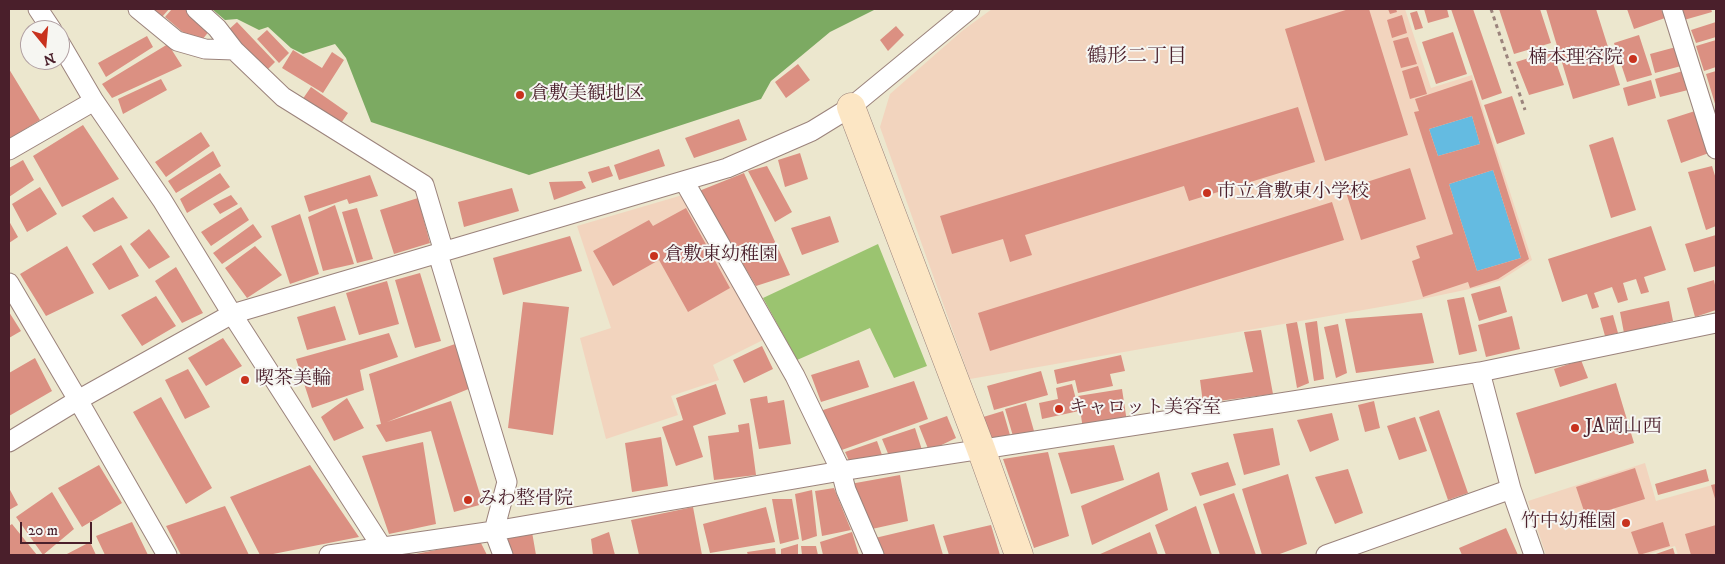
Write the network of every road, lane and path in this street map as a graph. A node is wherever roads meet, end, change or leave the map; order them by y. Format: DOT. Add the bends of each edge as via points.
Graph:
graph roads {
  1 [pos="38,9"];
  2 [pos="138,9"];
  3 [pos="196,9"];
  4 [pos="970,9"];
  5 [pos="1491,9"];
  6 [pos="1672,9"];
  7 [pos="45,20"];
  8 [pos="234,50"];
  9 [pos="70,61"];
  10 [pos="94,101"];
  11 [pos="851,107"];
  12 [pos="1525,110"];
  13 [pos="1716,149"];
  14 [pos="9,150"];
  15 [pos="684,181"];
  16 [pos="441,253"];
  17 [pos="9,283"];
  18 [pos="232,314"];
  19 [pos="1716,323"];
  20 [pos="1480,372"];
  21 [pos="78,400"];
  22 [pos="9,442"];
  23 [pos="981,449"];
  24 [pos="841,471"];
  25 [pos="1511,488"];
  26 [pos="494,531"];
  27 [pos="384,551"];
  28 [pos="167,555"];
  29 [pos="329,555"];
  30 [pos="502,555"];
  31 [pos="874,555"];
  32 [pos="1019,555"];
  33 [pos="1326,555"];
  34 [pos="1534,555"];
  1 -- 7 [label="street"];
  2 -- 8 [label="street" via="178,41 205,49"];
  3 -- 8 [label="street"];
  4 -- 11 [label="street"];
  5 -- 12 [label="path"];
  6 -- 13 [label="street"];
  8 -- 16 [label="street" via="283,97 424,185"];
  9 -- 10 [label="street"];
  10 -- 14 [label="street"];
  10 -- 18 [label="street" via="162,200"];
  11 -- 15 [label="street" via="812,132 727,168"];
  11 -- 23 [label="street"];
  15 -- 16 [label="street"];
  15 -- 24 [label="street" via="795,376"];
  16 -- 18 [label="street"];
  16 -- 26 [label="street" via="508,482"];
  17 -- 21 [label="street"];
  18 -- 21 [label="street"];
  18 -- 27 [label="street"];
  19 -- 20 [label="street"];
  20 -- 23 [label="street"];
  20 -- 25 [label="street"];
  21 -- 22 [label="street"];
  21 -- 28 [label="street"];
  23 -- 24 [label="street"];
  23 -- 32 [label="street"];
  24 -- 26 [label="street"];
  24 -- 31 [label="street"];
  25 -- 33 [label="street"];
  25 -- 34 [label="street"];
  26 -- 27 [label="street"];
  26 -- 30 [label="street"];
  27 -- 29 [label="street"];
}
